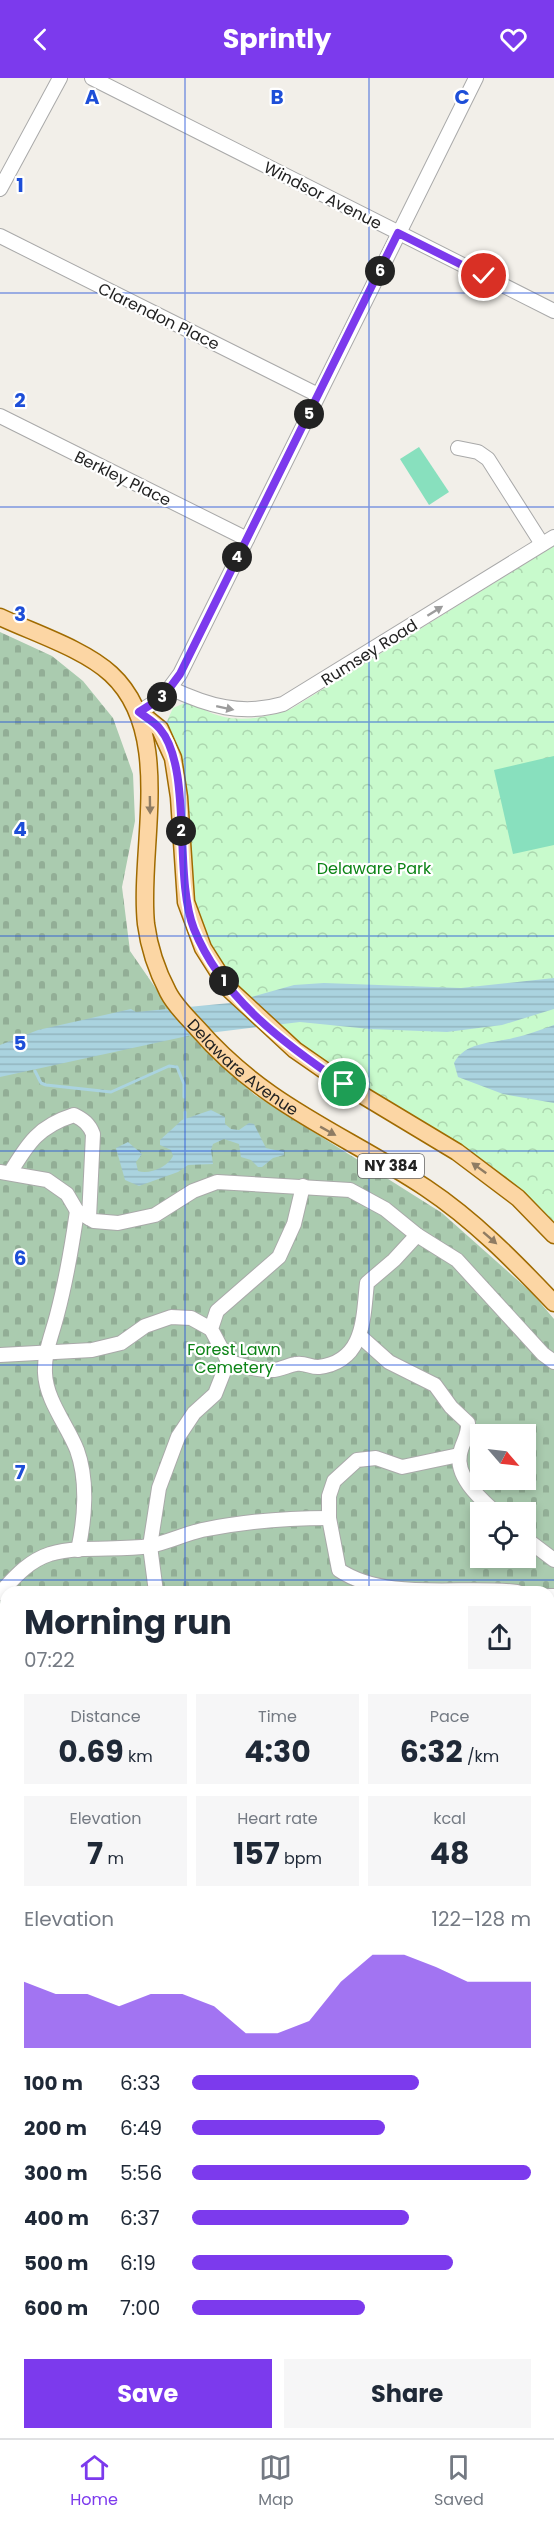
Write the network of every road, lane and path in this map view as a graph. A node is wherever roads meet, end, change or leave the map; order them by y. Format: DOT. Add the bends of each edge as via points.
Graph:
graph roads {
  1 [pos="60,78"];
  2 [pos="92,78"];
  3 [pos="476,78"];
  4 [pos="0,189"];
  5 [pos="398,233"];
  6 [pos="0,236"];
  7 [pos="554,311"];
  8 [pos="318,395"];
  9 [pos="0,416"];
  10 [pos="458,448"];
  11 [pos="247,539"];
  12 [pos="548,540"];
  13 [pos="0,617"];
  14 [pos="170,688"];
  15 [pos="139,712"];
  16 [pos="5,1173"];
  17 [pos="303,1186"];
  18 [pos="83,1215"];
  19 [pos="417,1235"];
  20 [pos="554,1235"];
  21 [pos="554,1304"];
  22 [pos="211,1329"];
  23 [pos="361,1337"];
  24 [pos="45,1354"];
  25 [pos="0,1355"];
  26 [pos="228,1362"];
  27 [pos="554,1362"];
  28 [pos="459,1455"];
  29 [pos="484,1502"];
  30 [pos="329,1518"];
  31 [pos="150,1546"];
  32 [pos="536,1546"];
  33 [pos="78,1550"];
  34 [pos="554,1560"];
  35 [pos="7,1586"];
  36 [pos="155,1586"];
  37 [pos="394,1586"];
  1 -- 4 [label="street"];
  2 -- 5 [label="street, Windsor Avenue"];
  3 -- 5 [label="street"];
  5 -- 7 [label="street, Windsor Avenue"];
  5 -- 8 [label="street"];
  6 -- 8 [label="street, Clarendon Place"];
  8 -- 11 [label="street"];
  9 -- 11 [label="street, Berkley Place"];
  10 -- 12 [label="street" via="488,459"];
  11 -- 14 [label="street"];
  14 -- 12 [label="street, Rumsey Road, one-way" via="231,710 283,704"];
  13 -- 15 [label="main road, Delaware Avenue / NY 384" via="93,661 118,682"];
  14 -- 15 [label="street"];
  20 -- 15 [label="main road, Delaware Avenue / NY 384, one-way" via="518,1198 465,1158 344,1084 279,1037 230,989 203,948 186,902 173,758 160,729"];
  15 -- 21 [label="main road, Delaware Avenue / NY 384, one-way" via="150,785 146,922 156,964 169,995 237,1069 287,1107 399,1171 451,1206 507,1253"];
  16 -- 18 [label="street" via="47,1180 66,1194"];
  16 -- 18 [label="street" via="29,1142 54,1122 74,1115 82,1119 93,1134"];
  17 -- 18 [label="street" via="217,1182 193,1191 155,1215 118,1222"];
  17 -- 19 [label="street" via="350,1190 385,1209"];
  17 -- 22 [label="street" via="294,1224 279,1257 216,1311"];
  18 -- 24 [label="street"];
  19 -- 23 [label="street" via="367,1283"];
  19 -- 27 [label="street" via="457,1260"];
  22 -- 24 [label="street" via="191,1318 171,1317 145,1326 121,1343"];
  22 -- 26 [label="street"];
  23 -- 26 [label="street" via="353,1350 335,1363 317,1368 299,1363 274,1370"];
  23 -- 28 [label="street" via="389,1362 435,1385 468,1423 469,1434"];
  24 -- 25 [label="street"];
  24 -- 33 [label="street" via="45,1377 77,1451 84,1493"];
  26 -- 31 [label="street" via="215,1394 194,1413 178,1437 159,1488"];
  28 -- 29 [label="street" via="464,1476"];
  28 -- 30 [label="street" via="402,1467 376,1458 357,1460 334,1481"];
  30 -- 31 [label="street" via="282,1518 236,1524"];
  30 -- 37 [label="street" via="339,1570 356,1581"];
  31 -- 33 [label="street"];
  31 -- 36 [label="street"];
  32 -- 34 [label="street"];
  33 -- 35 [label="street" via="49,1555 24,1568"];
}
